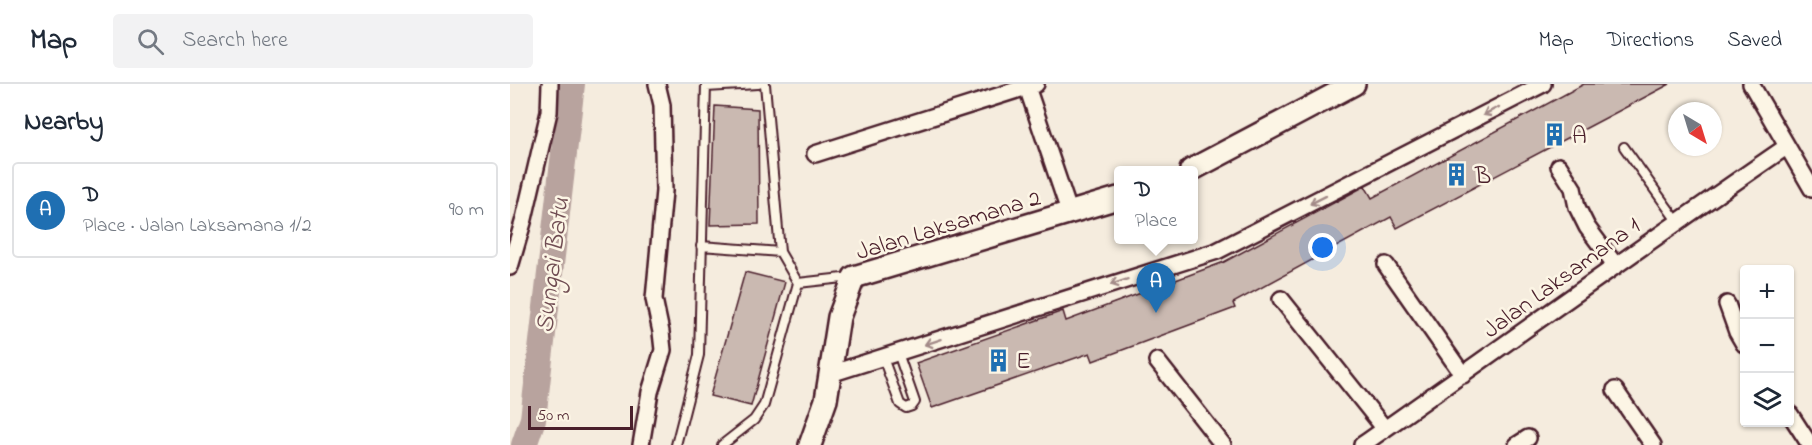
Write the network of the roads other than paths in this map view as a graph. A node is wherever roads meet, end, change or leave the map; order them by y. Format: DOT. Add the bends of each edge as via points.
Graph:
graph roads {
  1 [pos="550,84"];
  2 [pos="657,84"];
  3 [pos="758,84"];
  4 [pos="765,84"];
  5 [pos="1354,84"];
  6 [pos="1543,84"];
  7 [pos="1751,84"];
  8 [pos="706,85"];
  9 [pos="1030,85"];
  10 [pos="1331,89"];
  11 [pos="1624,147"];
  12 [pos="1786,147"];
  13 [pos="815,154"];
  14 [pos="1559,166"];
  15 [pos="1198,167"];
  16 [pos="1812,189"];
  17 [pos="1114,200"];
  18 [pos="1070,214"];
  19 [pos="1677,221"];
  20 [pos="700,246"];
  21 [pos="780,252"];
  22 [pos="1386,265"];
  23 [pos="1616,266"];
  24 [pos="510,267"];
  25 [pos="854,277"];
  26 [pos="798,283"];
  27 [pos="1281,299"];
  28 [pos="1727,304"];
  29 [pos="1740,337"];
  30 [pos="891,356"];
  31 [pos="1157,361"];
  32 [pos="830,374"];
  33 [pos="1463,375"];
  34 [pos="1615,390"];
  35 [pos="1794,420"];
  36 [pos="1385,429"];
  37 [pos="641,445"];
  38 [pos="676,445"];
  39 [pos="722,445"];
  40 [pos="810,445"];
  41 [pos="1223,445"];
  42 [pos="1362,445"];
  43 [pos="1653,445"];
  44 [pos="1810,445"];
  1 -- 24 [label="street" via="549,112"];
  2 -- 37 [label="street" via="662,105 664,191 654,299 663,350 650,392"];
  3 -- 8 [label="lane"];
  4 -- 21 [label="lane"];
  5 -- 10 [label="street"];
  6 -- 30 [label="street, one-way" via="1217,251"];
  7 -- 12 [label="street"];
  8 -- 20 [label="lane"];
  9 -- 13 [label="street"];
  9 -- 18 [label="street"];
  10 -- 15 [label="street"];
  11 -- 19 [label="lane"];
  12 -- 16 [label="street"];
  12 -- 19 [label="street, Jalan Laksamana 1"];
  14 -- 23 [label="street" via="1573,188 1587,227"];
  17 -- 18 [label="street, Jalan Laksamana 2"];
  18 -- 25 [label="street, Jalan Laksamana 2"];
  19 -- 23 [label="street, Jalan Laksamana 1"];
  20 -- 21 [label="lane"];
  20 -- 38 [label="lane" via="699,355"];
  21 -- 26 [label="lane"];
  22 -- 33 [label="street"];
  23 -- 33 [label="street, Jalan Laksamana 1"];
  25 -- 26 [label="lane"];
  25 -- 32 [label="street, Jalan Laksamana 2" via="839,317"];
  26 -- 39 [label="lane" via="764,405 754,420"];
  27 -- 36 [label="street"];
  28 -- 29 [label="street"];
  30 -- 30 [label="lane" via="915,402 912,406 900,404"];
  30 -- 32 [label="street"];
  31 -- 41 [label="street"];
  32 -- 40 [label="street, Jalan Laksamana 2"];
  33 -- 36 [label="street, Jalan Laksamana 1"];
  34 -- 43 [label="street"];
  35 -- 44 [label="street"];
  36 -- 42 [label="street, Jalan Laksamana 1"];
}
